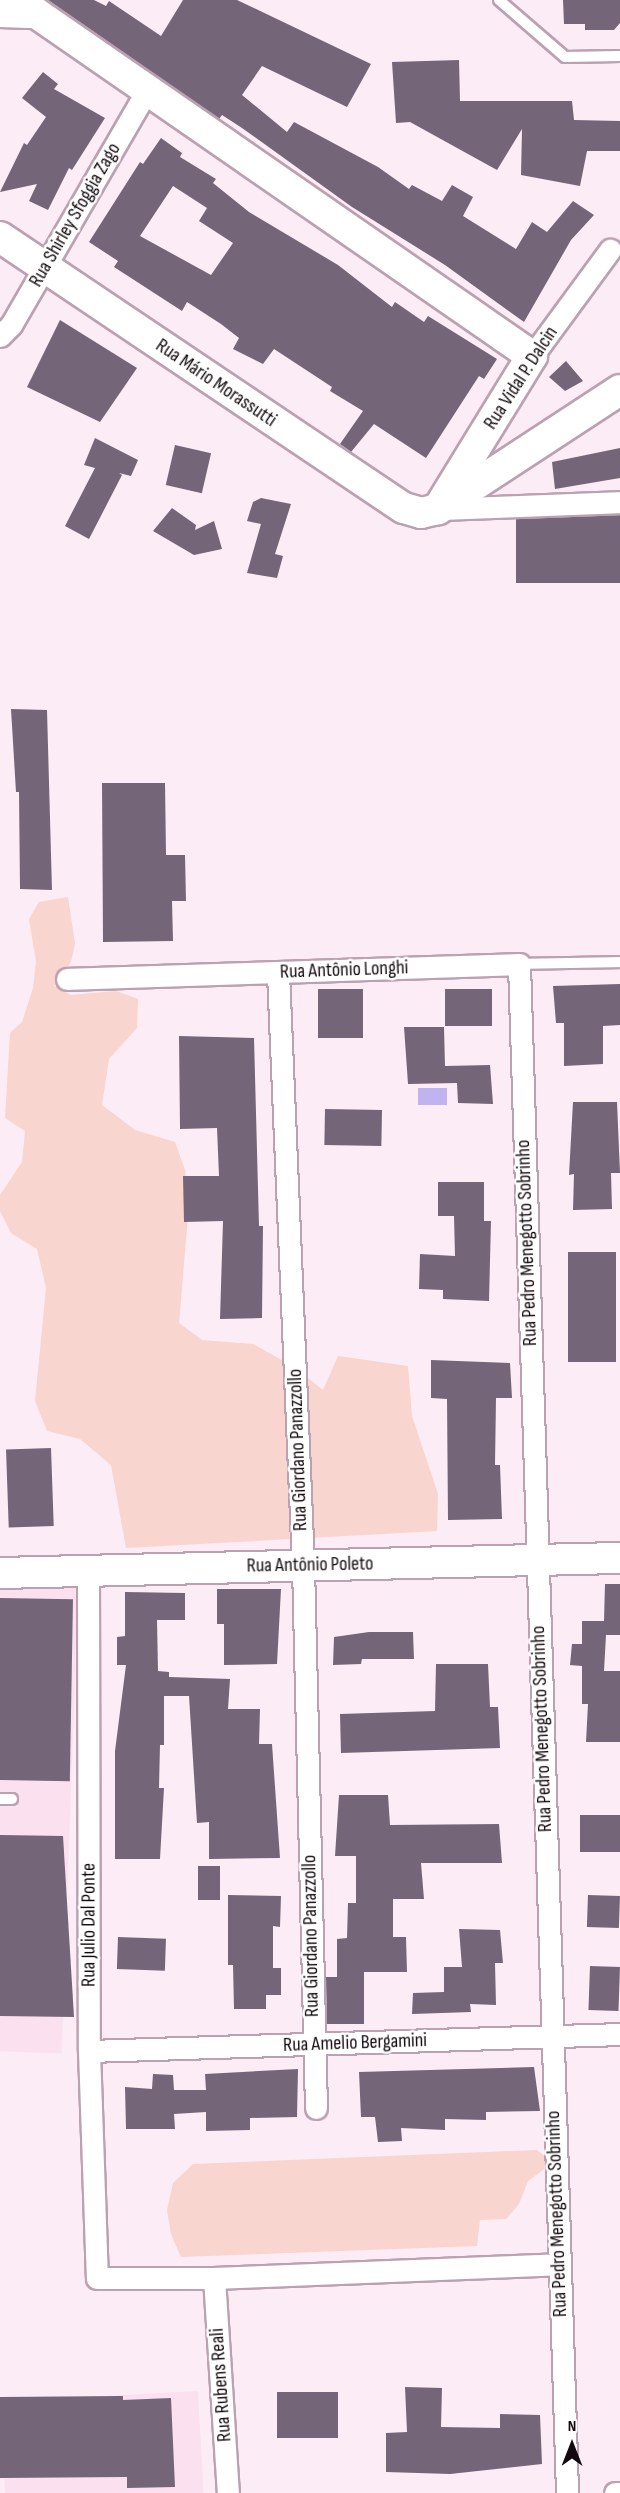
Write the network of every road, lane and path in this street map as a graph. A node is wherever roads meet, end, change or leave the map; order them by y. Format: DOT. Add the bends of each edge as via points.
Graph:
graph roads {
  1 [pos="499,0"];
  2 [pos="27,7"];
  3 [pos="0,12"];
  4 [pos="620,56"];
  5 [pos="146,92"];
  6 [pos="0,237"];
  7 [pos="610,250"];
  8 [pos="44,268"];
  9 [pos="0,336"];
  10 [pos="532,357"];
  11 [pos="620,390"];
  12 [pos="620,502"];
  13 [pos="438,509"];
  14 [pos="620,962"];
  15 [pos="519,964"];
  16 [pos="278,973"];
  17 [pos="67,979"];
  18 [pos="620,1558"];
  19 [pos="536,1560"];
  20 [pos="303,1565"];
  21 [pos="88,1572"];
  22 [pos="0,1573"];
  23 [pos="0,1799"];
  24 [pos="12,1799"];
  25 [pos="620,2034"];
  26 [pos="553,2035"];
  27 [pos="313,2045"];
  28 [pos="89,2051"];
  29 [pos="316,2108"];
  30 [pos="558,2264"];
  31 [pos="214,2278"];
  32 [pos="228,2493"];
  33 [pos="567,2493"];
  34 [pos="615,2493"];
  35 [pos="620,2493"];
  1 -- 4 [label="lane" via="566,57"];
  2 -- 3 [label="street"];
  2 -- 5 [label="street"];
  5 -- 8 [label="street, Rua Shirley Sfoggia Zago"];
  5 -- 10 [label="street"];
  6 -- 8 [label="street, Rua Mário Morassutti"];
  7 -- 10 [label="street, Rua Vidal P. Dalcin"];
  8 -- 9 [label="street, Rua Shirley Sfoggia Zago" via="11,325"];
  8 -- 13 [label="street, Rua Mário Morassutti" via="404,508 421,513"];
  10 -- 13 [label="street, Rua Vidal P. Dalcin"];
  11 -- 13 [label="street"];
  12 -- 13 [label="street"];
  14 -- 15 [label="lane, Rua Antônio Longhi"];
  15 -- 16 [label="street, Rua Antônio Longhi"];
  15 -- 19 [label="street, Rua Pedro Menegotto Sobrinho"];
  16 -- 17 [label="street, Rua Antônio Longhi"];
  16 -- 20 [label="street, Rua Giordano Panazzollo"];
  18 -- 19 [label="street, Rua Antônio Poleto"];
  19 -- 20 [label="street, Rua Antônio Poleto"];
  19 -- 26 [label="street, Rua Pedro Menegotto Sobrinho"];
  20 -- 21 [label="street, Rua Antônio Poleto"];
  20 -- 27 [label="street, Rua Giordano Panazzollo"];
  21 -- 22 [label="street, Rua Antônio Poleto"];
  21 -- 28 [label="street, Rua Julio Dal Ponte"];
  23 -- 24 [label="lane"];
  25 -- 26 [label="street, Rua Amelio Bergamini"];
  26 -- 27 [label="street, Rua Amelio Bergamini"];
  26 -- 30 [label="street, Rua Pedro Menegotto Sobrinho"];
  27 -- 28 [label="street, Rua Amelio Bergamini"];
  27 -- 29 [label="street, Rua Giordano Panazzollo"];
  28 -- 31 [label="street, Rua Julio Dal Ponte" via="97,2278"];
  30 -- 31 [label="street"];
  30 -- 33 [label="street, Rua Pedro Menegotto Sobrinho"];
  31 -- 32 [label="street, Rua Rubens Reali"];
  34 -- 35 [label="street"];
}
